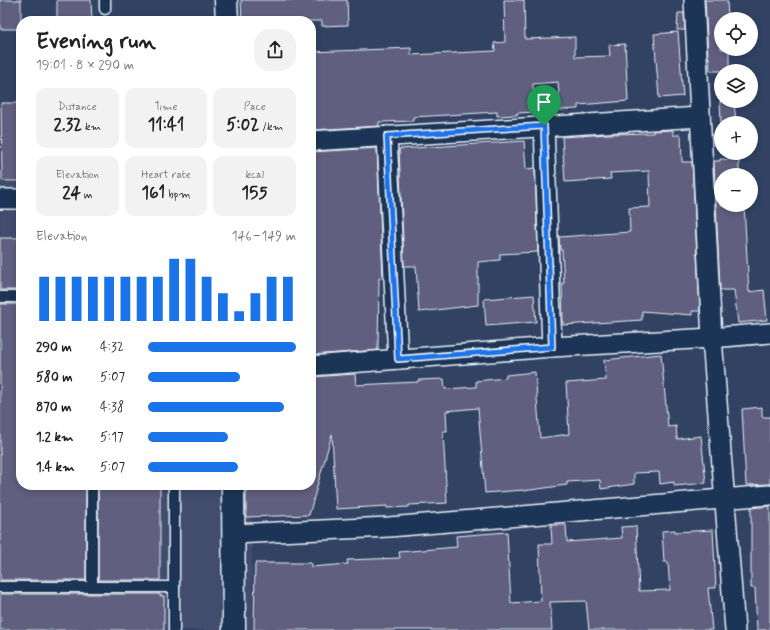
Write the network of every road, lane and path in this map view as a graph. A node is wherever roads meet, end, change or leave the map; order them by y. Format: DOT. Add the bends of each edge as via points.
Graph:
graph roads {
  1 [pos="226,0"];
  2 [pos="694,0"];
  3 [pos="227,16"];
  4 [pos="700,117"];
  5 [pos="544,126"];
  6 [pos="387,136"];
  7 [pos="316,141"];
  8 [pos="0,199"];
  9 [pos="16,199"];
  10 [pos="0,297"];
  11 [pos="16,297"];
  12 [pos="770,333"];
  13 [pos="712,338"];
  14 [pos="552,347"];
  15 [pos="398,359"];
  16 [pos="316,366"];
  17 [pos="92,490"];
  18 [pos="174,490"];
  19 [pos="233,490"];
  20 [pos="770,495"];
  21 [pos="725,498"];
  22 [pos="234,534"];
  23 [pos="0,587"];
  24 [pos="92,587"];
  25 [pos="174,587"];
  26 [pos="174,630"];
  27 [pos="234,630"];
  28 [pos="735,630"];
  1 -- 3 [label="street"];
  2 -- 4 [label="street"];
  4 -- 5 [label="street"];
  4 -- 13 [label="street"];
  5 -- 6 [label="street"];
  5 -- 14 [label="street"];
  6 -- 7 [label="street"];
  6 -- 15 [label="street"];
  8 -- 9 [label="street"];
  10 -- 11 [label="lane"];
  12 -- 13 [label="street"];
  13 -- 14 [label="street"];
  13 -- 21 [label="street"];
  14 -- 15 [label="street"];
  15 -- 16 [label="street"];
  17 -- 24 [label="lane"];
  18 -- 25 [label="lane"];
  19 -- 22 [label="street"];
  20 -- 21 [label="street"];
  21 -- 22 [label="street" via="389,527"];
  21 -- 28 [label="street"];
  22 -- 27 [label="street"];
  23 -- 24 [label="lane"];
  24 -- 25 [label="lane"];
  25 -- 26 [label="lane"];
}
